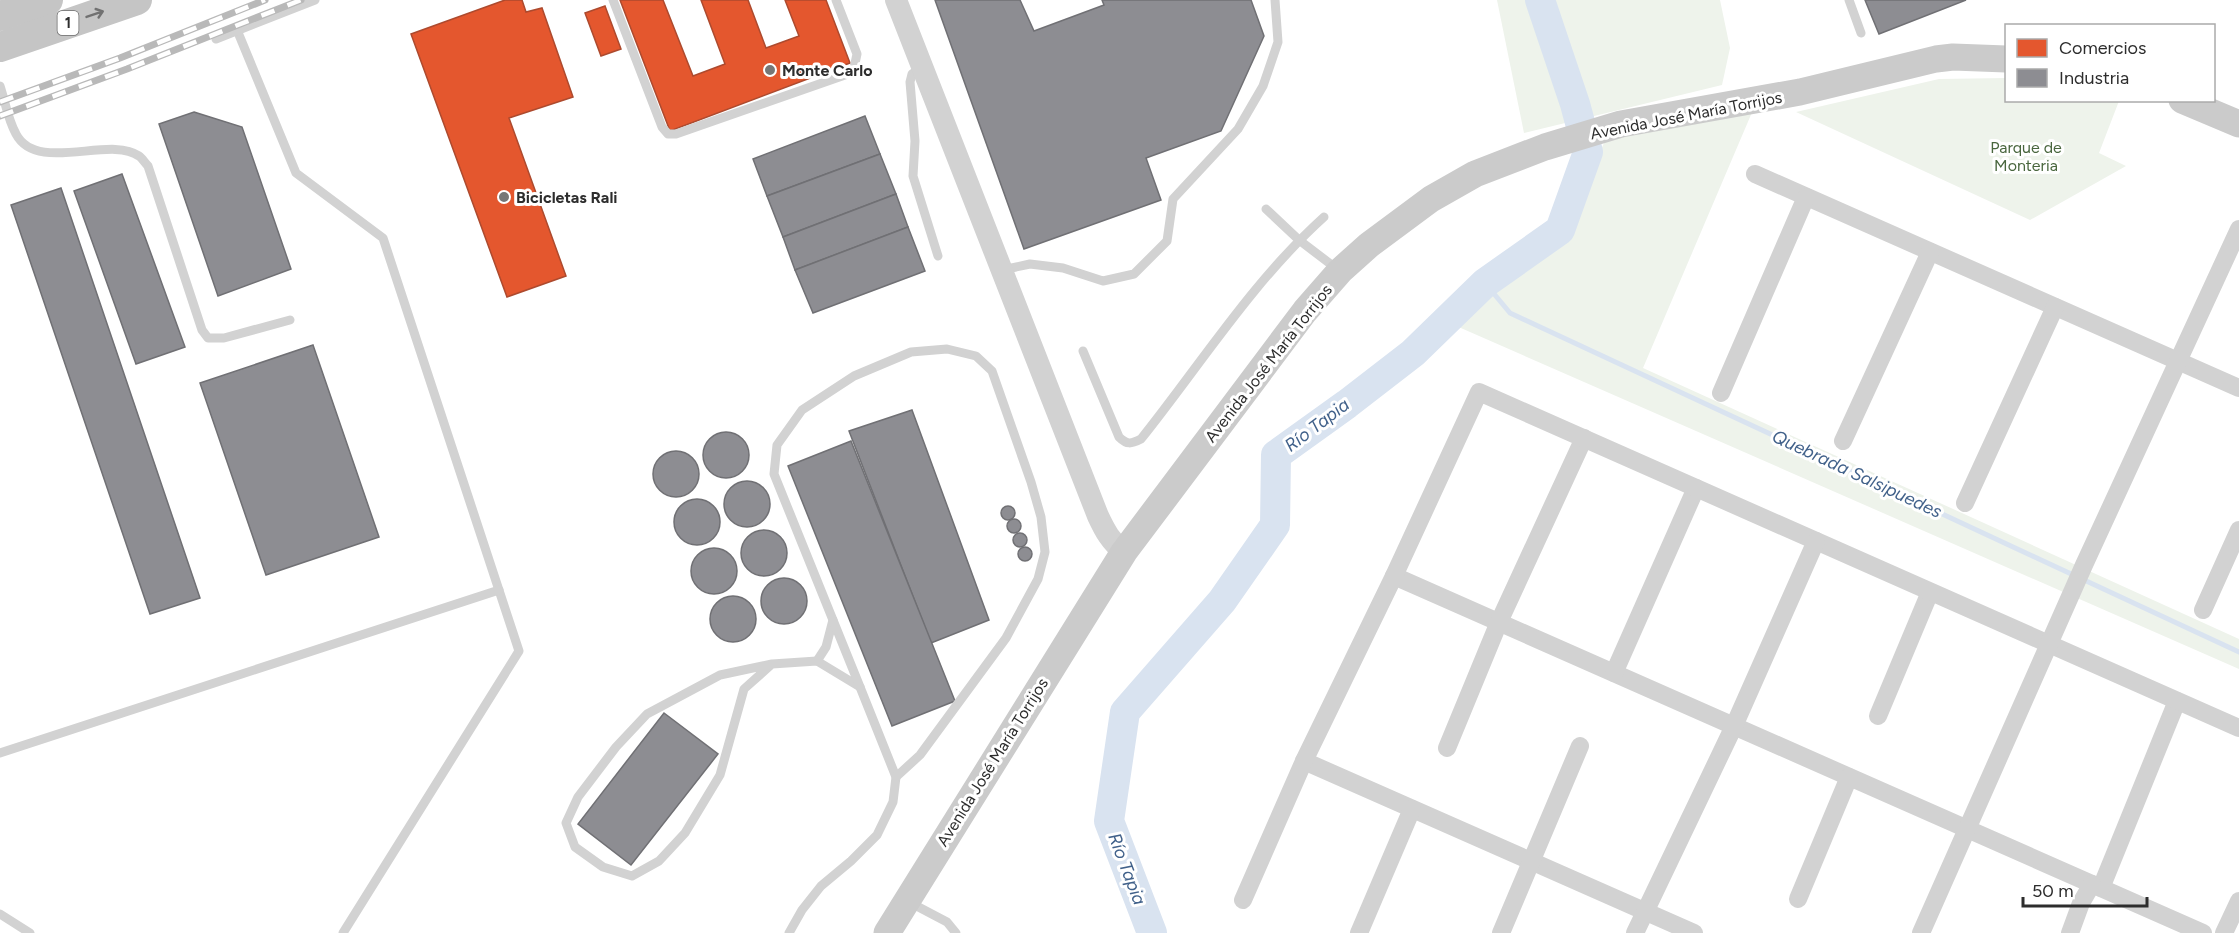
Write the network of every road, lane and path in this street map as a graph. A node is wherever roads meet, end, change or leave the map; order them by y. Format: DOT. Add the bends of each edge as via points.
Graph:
graph roads {
  1 [pos="48,0"];
  2 [pos="137,0"];
  3 [pos="315,0"];
  4 [pos="613,0"];
  5 [pos="836,0"];
  6 [pos="896,0"];
  7 [pos="1275,0"];
  8 [pos="1849,0"];
  9 [pos="0,16"];
  10 [pos="237,30"];
  11 [pos="1862,33"];
  12 [pos="216,39"];
  13 [pos="0,47"];
  14 [pos="2005,59"];
  15 [pos="922,67"];
  16 [pos="0,86"];
  17 [pos="2187,102"];
  18 [pos="2229,120"];
  19 [pos="2239,144"];
  20 [pos="1755,174"];
  21 [pos="1806,197"];
  22 [pos="1266,209"];
  23 [pos="1324,217"];
  24 [pos="2239,229"];
  25 [pos="1299,240"];
  26 [pos="1930,252"];
  27 [pos="938,256"];
  28 [pos="1002,270"];
  29 [pos="1341,271"];
  30 [pos="2055,307"];
  31 [pos="290,320"];
  32 [pos="1083,351"];
  33 [pos="2177,361"];
  34 [pos="2239,388"];
  35 [pos="1721,393"];
  36 [pos="1584,438"];
  37 [pos="1842,441"];
  38 [pos="1696,488"];
  39 [pos="1965,503"];
  40 [pos="2239,530"];
  41 [pos="1816,541"];
  42 [pos="1124,552"];
  43 [pos="1394,576"];
  44 [pos="499,590"];
  45 [pos="1930,591"];
  46 [pos="2203,610"];
  47 [pos="833,620"];
  48 [pos="1500,622"];
  49 [pos="2049,644"];
  50 [pos="817,661"];
  51 [pos="772,664"];
  52 [pos="1614,673"];
  53 [pos="860,687"];
  54 [pos="2177,701"];
  55 [pos="1878,716"];
  56 [pos="1734,726"];
  57 [pos="2239,728"];
  58 [pos="1580,746"];
  59 [pos="1447,748"];
  60 [pos="0,753"];
  61 [pos="1304,761"];
  62 [pos="897,777"];
  63 [pos="1849,777"];
  64 [pos="1412,809"];
  65 [pos="1967,829"];
  66 [pos="1532,862"];
  67 [pos="2096,886"];
  68 [pos="1798,899"];
  69 [pos="1244,900"];
  70 [pos="907,901"];
  71 [pos="2239,901"];
  72 [pos="1645,911"];
  73 [pos="0,914"];
  74 [pos="30,933"];
  75 [pos="343,933"];
  76 [pos="789,933"];
  77 [pos="887,933"];
  78 [pos="956,933"];
  79 [pos="1359,933"];
  80 [pos="1501,933"];
  81 [pos="1635,933"];
  82 [pos="1694,933"];
  83 [pos="1921,933"];
  84 [pos="2070,933"];
  85 [pos="2204,933"];
  86 [pos="2224,933"];
  1 -- 9 [label="main road, 1"];
  13 -- 2 [label="main road, 1, one-way"];
  3 -- 10 [label="lane"];
  4 -- 5 [label="lane" via="668,134 845,75 854,68 857,54"];
  6 -- 15 [label="street"];
  7 -- 28 [label="lane" via="1278,42 1263,86 1238,129 1173,200 1167,242 1134,274 1103,281 1063,267 1030,264"];
  8 -- 11 [label="lane"];
  10 -- 12 [label="lane"];
  10 -- 44 [label="lane" via="296,173 383,238"];
  14 -- 29 [label="main road, Avenida José María Torrijos" via="1936,59 1800,92 1622,124 1545,147 1475,174 1431,199"];
  15 -- 27 [label="lane" via="912,74 910,82 915,141 912,176"];
  15 -- 28 [label="street"];
  16 -- 31 [label="lane" via="16,135 27,148 41,153 120,150 138,155 148,166 202,330 208,338 224,338"];
  17 -- 18 [label="main road"];
  18 -- 19 [label="main road"];
  20 -- 21 [label="street"];
  21 -- 26 [label="street"];
  21 -- 35 [label="street"];
  22 -- 25 [label="lane"];
  23 -- 25 [label="lane"];
  24 -- 33 [label="street"];
  25 -- 29 [label="lane"];
  25 -- 32 [label="lane" via="1232,317 1141,439 1132,444 1119,437"];
  26 -- 30 [label="street"];
  26 -- 37 [label="street"];
  28 -- 42 [label="street" via="1098,516 1106,534"];
  29 -- 42 [label="main road, Avenida José María Torrijos" via="1305,311"];
  30 -- 33 [label="street"];
  30 -- 39 [label="street"];
  33 -- 34 [label="street"];
  33 -- 49 [label="street"];
  36 -- 38 [label="street"];
  36 -- 43 [label="street" via="1479,392"];
  36 -- 48 [label="street"];
  38 -- 41 [label="street"];
  38 -- 52 [label="street"];
  40 -- 46 [label="street"];
  41 -- 45 [label="street"];
  41 -- 56 [label="street"];
  42 -- 70 [label="main road, Avenida José María Torrijos"];
  43 -- 48 [label="street"];
  43 -- 61 [label="street"];
  44 -- 60 [label="lane"];
  44 -- 75 [label="lane" via="519,651"];
  45 -- 49 [label="street"];
  45 -- 55 [label="street"];
  47 -- 50 [label="lane" via="826,647"];
  47 -- 53 [label="lane"];
  47 -- 62 [label="lane" via="774,474 777,445 802,410 854,376 911,352 947,349 976,356 992,371 1031,482 1045,552 1038,579 1006,638 920,755"];
  48 -- 52 [label="street"];
  48 -- 59 [label="street"];
  49 -- 54 [label="street"];
  49 -- 65 [label="street"];
  50 -- 51 [label="lane"];
  50 -- 53 [label="lane"];
  51 -- 51 [label="lane" via="744,689 720,775 685,833 659,861 632,876 603,867 575,848 566,823 578,797 647,714 720,675"];
  52 -- 56 [label="street"];
  53 -- 62 [label="lane"];
  54 -- 57 [label="street"];
  54 -- 67 [label="street"];
  56 -- 63 [label="street"];
  56 -- 72 [label="street"];
  58 -- 66 [label="street"];
  61 -- 64 [label="street"];
  61 -- 69 [label="street"];
  62 -- 76 [label="lane" via="894,802 877,835 821,886"];
  63 -- 65 [label="street"];
  63 -- 68 [label="street"];
  64 -- 66 [label="street"];
  64 -- 79 [label="street"];
  65 -- 67 [label="street"];
  65 -- 83 [label="street"];
  66 -- 72 [label="street"];
  66 -- 80 [label="street"];
  67 -- 84 [label="street" via="2081,903"];
  67 -- 85 [label="street"];
  70 -- 77 [label="main road, Avenida José María Torrijos"];
  70 -- 78 [label="lane" via="946,922"];
  71 -- 86 [label="street"];
  72 -- 81 [label="street"];
  72 -- 82 [label="street"];
  73 -- 74 [label="lane"];
}
